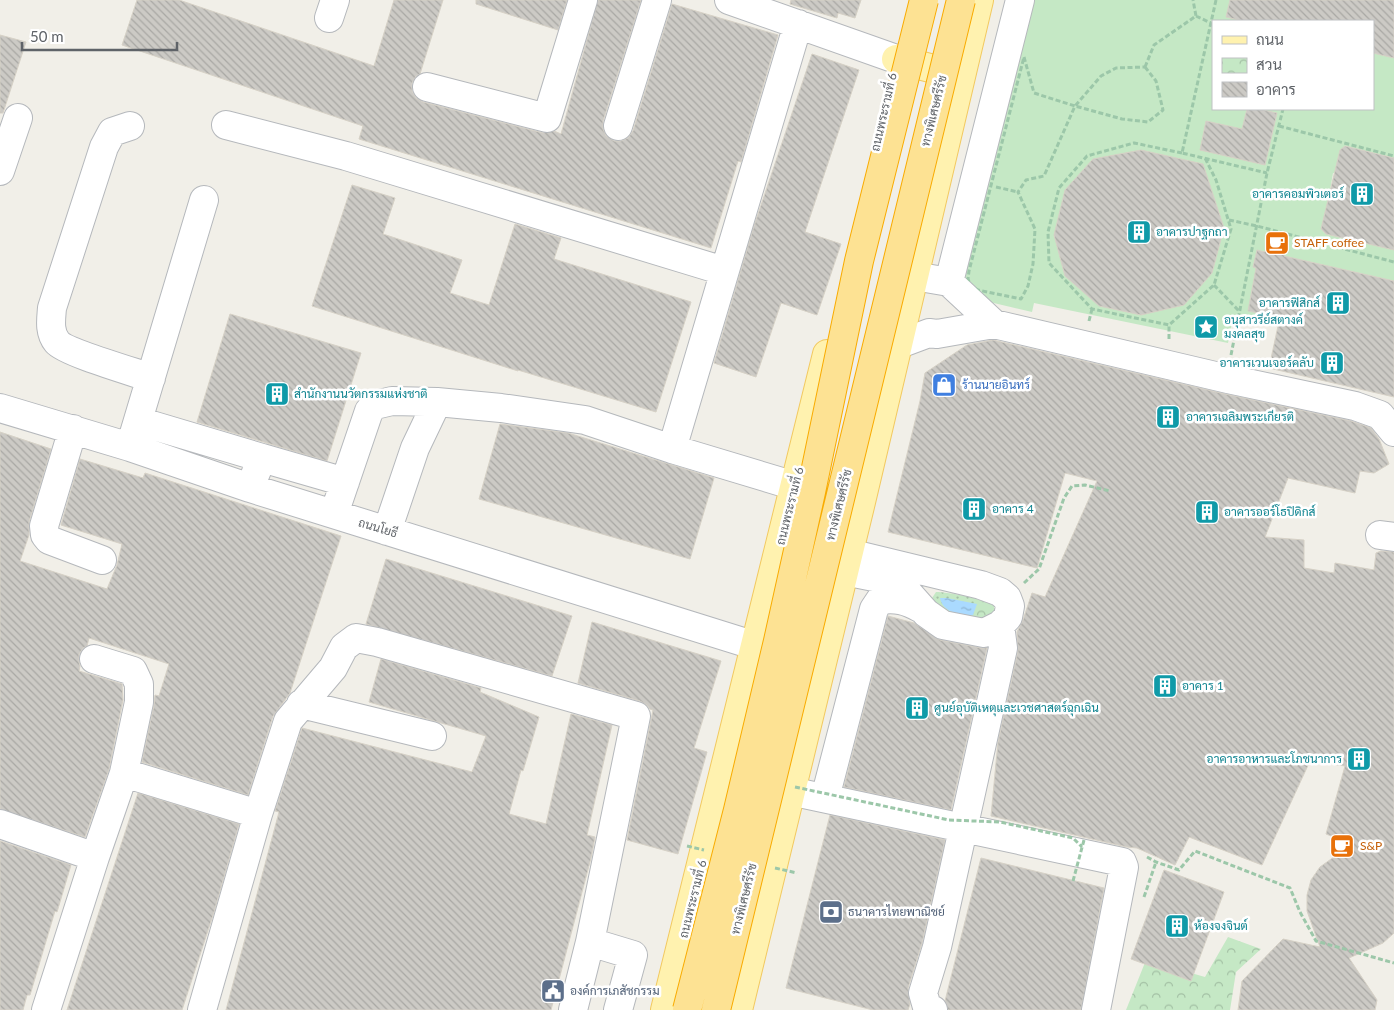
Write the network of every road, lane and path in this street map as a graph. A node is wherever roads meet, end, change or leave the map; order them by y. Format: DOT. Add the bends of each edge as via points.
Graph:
graph roads {
  1 [pos="583,0"];
  2 [pos="658,0"];
  3 [pos="911,0"];
  4 [pos="924,0"];
  5 [pos="961,0"];
  6 [pos="978,0"];
  7 [pos="1020,0"];
  8 [pos="1193,0"];
  9 [pos="1216,0"];
  10 [pos="744,2"];
  11 [pos="1196,16"];
  12 [pos="1211,23"];
  13 [pos="798,24"];
  14 [pos="1211,30"];
  15 [pos="896,59"];
  16 [pos="1145,67"];
  17 [pos="960,76"];
  18 [pos="427,87"];
  19 [pos="1075,106"];
  20 [pos="1283,110"];
  21 [pos="18,118"];
  22 [pos="226,125"];
  23 [pos="130,126"];
  24 [pos="618,126"];
  25 [pos="1279,126"];
  26 [pos="1182,153"];
  27 [pos="1394,156"];
  28 [pos="1204,158"];
  29 [pos="0,171"];
  30 [pos="1267,173"];
  31 [pos="991,186"];
  32 [pos="1018,192"];
  33 [pos="204,200"];
  34 [pos="1228,220"];
  35 [pos="1257,226"];
  36 [pos="1394,262"];
  37 [pos="724,271"];
  38 [pos="914,276"];
  39 [pos="950,282"];
  40 [pos="1214,285"];
  41 [pos="1092,309"];
  42 [pos="1240,312"];
  43 [pos="1089,321"];
  44 [pos="994,324"];
  45 [pos="1169,325"];
  46 [pos="1168,338"];
  47 [pos="897,346"];
  48 [pos="1230,363"];
  49 [pos="151,378"];
  50 [pos="436,402"];
  51 [pos="0,408"];
  52 [pos="138,421"];
  53 [pos="73,430"];
  54 [pos="1394,432"];
  55 [pos="130,447"];
  56 [pos="672,449"];
  57 [pos="262,458"];
  58 [pos="345,482"];
  59 [pos="795,486"];
  60 [pos="250,488"];
  61 [pos="1110,491"];
  62 [pos="334,514"];
  63 [pos="387,530"];
  64 [pos="102,560"];
  65 [pos="846,562"];
  66 [pos="928,572"];
  67 [pos="1007,598"];
  68 [pos="919,605"];
  69 [pos="1000,625"];
  70 [pos="756,646"];
  71 [pos="94,659"];
  72 [pos="301,704"];
  73 [pos="432,736"];
  74 [pos="124,774"];
  75 [pos="788,788"];
  76 [pos="825,798"];
  77 [pos="258,814"];
  78 [pos="965,822"];
  79 [pos="0,824"];
  80 [pos="1084,840"];
  81 [pos="1087,845"];
  82 [pos="1082,847"];
  83 [pos="1144,856"];
  84 [pos="95,857"];
  85 [pos="1073,881"];
  86 [pos="590,942"];
  87 [pos="1394,963"];
  88 [pos="46,1010"];
  89 [pos="202,1010"];
  90 [pos="573,1010"];
  91 [pos="618,1010"];
  92 [pos="666,1010"];
  93 [pos="687,1010"];
  94 [pos="716,1010"];
  95 [pos="738,1010"];
  96 [pos="933,1010"];
  97 [pos="1096,1010"];
  1 -- 18 [label="street" via="546,118"];
  2 -- 24 [label="street"];
  3 -- 15 [label="main road, ถนนพระรามที่ 6"];
  4 -- 93 [label="highway, bridge" via="859,261 778,641"];
  5 -- 94 [label="highway, ทางพิเศษศรีรัช, bridge"];
  6 -- 17 [label="main road"];
  7 -- 39 [label="street"];
  8 -- 11 [label="path"];
  9 -- 12 [label="path"];
  10 -- 13 [label="street"];
  11 -- 12 [label="path"];
  11 -- 16 [label="path" via="1154,45"];
  12 -- 14 [label="path"];
  13 -- 15 [label="street"];
  13 -- 37 [label="street"];
  14 -- 26 [label="path"];
  15 -- 17 [label="main road"];
  15 -- 59 [label="main road, ถนนพระรามที่ 6"];
  16 -- 19 [label="path" via="1116,68 1101,76"];
  16 -- 19 [label="path" via="1156,81 1163,110 1148,122 1122,119"];
  17 -- 38 [label="main road"];
  19 -- 31 [label="path" via="1034,93 1024,57"];
  19 -- 32 [label="path" via="1044,176 1026,180"];
  20 -- 25 [label="path"];
  21 -- 29 [label="street"];
  22 -- 37 [label="street" via="346,156"];
  23 -- 49 [label="street" via="112,132 104,147 52,308 51,328 58,343 78,353"];
  25 -- 27 [label="path"];
  25 -- 30 [label="path"];
  26 -- 28 [label="path"];
  26 -- 41 [label="path" via="1134,143 1087,156 1059,188 1048,232 1049,263"];
  28 -- 30 [label="path"];
  28 -- 34 [label="path" via="1216,180"];
  30 -- 35 [label="path"];
  31 -- 32 [label="path"];
  31 -- 32 [label="path" via="968,279 971,287 978,290 1021,299 1033,264 1035,229"];
  33 -- 49 [label="street"];
  34 -- 35 [label="path"];
  34 -- 40 [label="path" via="1232,229"];
  35 -- 36 [label="path"];
  35 -- 42 [label="path"];
  37 -- 56 [label="street"];
  38 -- 39 [label="street"];
  38 -- 47 [label="main road"];
  39 -- 44 [label="street"];
  40 -- 42 [label="path"];
  40 -- 45 [label="path"];
  41 -- 43 [label="path"];
  41 -- 45 [label="path"];
  42 -- 48 [label="path"];
  44 -- 47 [label="street" via="929,333"];
  44 -- 54 [label="street" via="1355,406 1380,415"];
  45 -- 46 [label="path"];
  47 -- 65 [label="main road"];
  49 -- 52 [label="street"];
  50 -- 56 [label="street" via="585,420"];
  50 -- 58 [label="street" via="392,401 375,405 369,411"];
  50 -- 63 [label="street" via="415,448"];
  51 -- 53 [label="street, ถนนโยธี"];
  52 -- 55 [label="street"];
  52 -- 57 [label="street"];
  53 -- 55 [label="street, ถนนโยธี"];
  53 -- 64 [label="street" via="44,526 45,535 49,540"];
  55 -- 60 [label="street, ถนนโยธี"];
  56 -- 59 [label="street"];
  57 -- 58 [label="street"];
  57 -- 60 [label="street"];
  58 -- 62 [label="street"];
  59 -- 70 [label="main road, ถนนพระรามที่ 6"];
  60 -- 62 [label="street, ถนนโยธี"];
  61 -- 67 [label="path" via="1085,485 1072,486 1064,498 1039,569"];
  62 -- 63 [label="street, ถนนโยธี"];
  63 -- 70 [label="street, ถนนโยธี"];
  65 -- 66 [label="street"];
  65 -- 68 [label="street" via="902,586"];
  65 -- 75 [label="main road"];
  66 -- 67 [label="street" via="982,585"];
  66 -- 68 [label="street" via="914,590"];
  67 -- 69 [label="street" via="1010,606 1008,617"];
  68 -- 69 [label="street" via="944,625 964,630 984,633"];
  68 -- 76 [label="street" via="894,598 880,600 874,609"];
  69 -- 78 [label="street" via="1003,648"];
  70 -- 92 [label="main road, ถนนพระรามที่ 6"];
  71 -- 74 [label="street" via="133,671 139,684 139,702"];
  72 -- 73 [label="street"];
  72 -- 77 [label="street" via="288,721"];
  72 -- 86 [label="street" via="332,668 344,646 356,638 636,716"];
  74 -- 77 [label="street"];
  74 -- 84 [label="street"];
  75 -- 76 [label="street"];
  75 -- 82 [label="path, bridge" via="949,820 1000,822 1073,838"];
  75 -- 95 [label="main road"];
  76 -- 78 [label="street"];
  77 -- 89 [label="street"];
  78 -- 81 [label="path" via="1052,832"];
  78 -- 96 [label="street" via="923,993 927,1007"];
  78 -- 97 [label="street" via="1122,862 1124,867"];
  79 -- 84 [label="street"];
  80 -- 82 [label="path, bridge"];
  82 -- 85 [label="path, bridge"];
  83 -- 87 [label="path" via="1179,870 1195,851 1290,888 1316,941"];
  84 -- 88 [label="street"];
  86 -- 90 [label="street"];
  86 -- 91 [label="street" via="633,955"];
}
